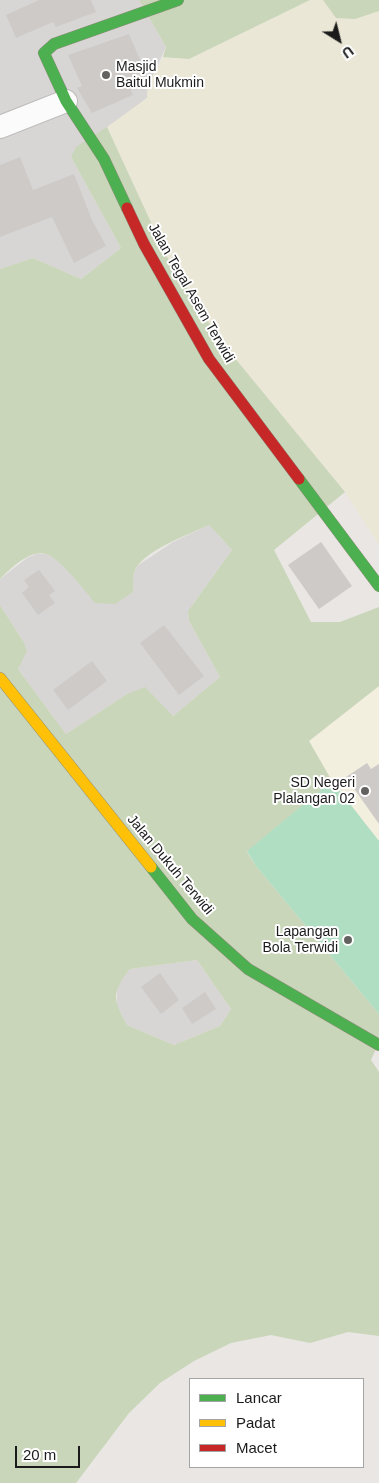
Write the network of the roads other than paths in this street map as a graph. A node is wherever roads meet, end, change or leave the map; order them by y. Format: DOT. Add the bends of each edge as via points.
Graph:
graph roads {
  1 [pos="178,0"];
  2 [pos="66,101"];
  3 [pos="0,127"];
  4 [pos="379,586"];
  5 [pos="0,678"];
  6 [pos="379,1045"];
  1 -- 2 [label="street, Jalan Tegal Asem Terwidi" via="49,47 44,53"];
  2 -- 3 [label="street"];
  2 -- 4 [label="street, Jalan Tegal Asem Terwidi" via="104,160 144,244 208,359"];
  5 -- 6 [label="street, Jalan Dukuh Terwidi" via="192,919 248,969"];
}
